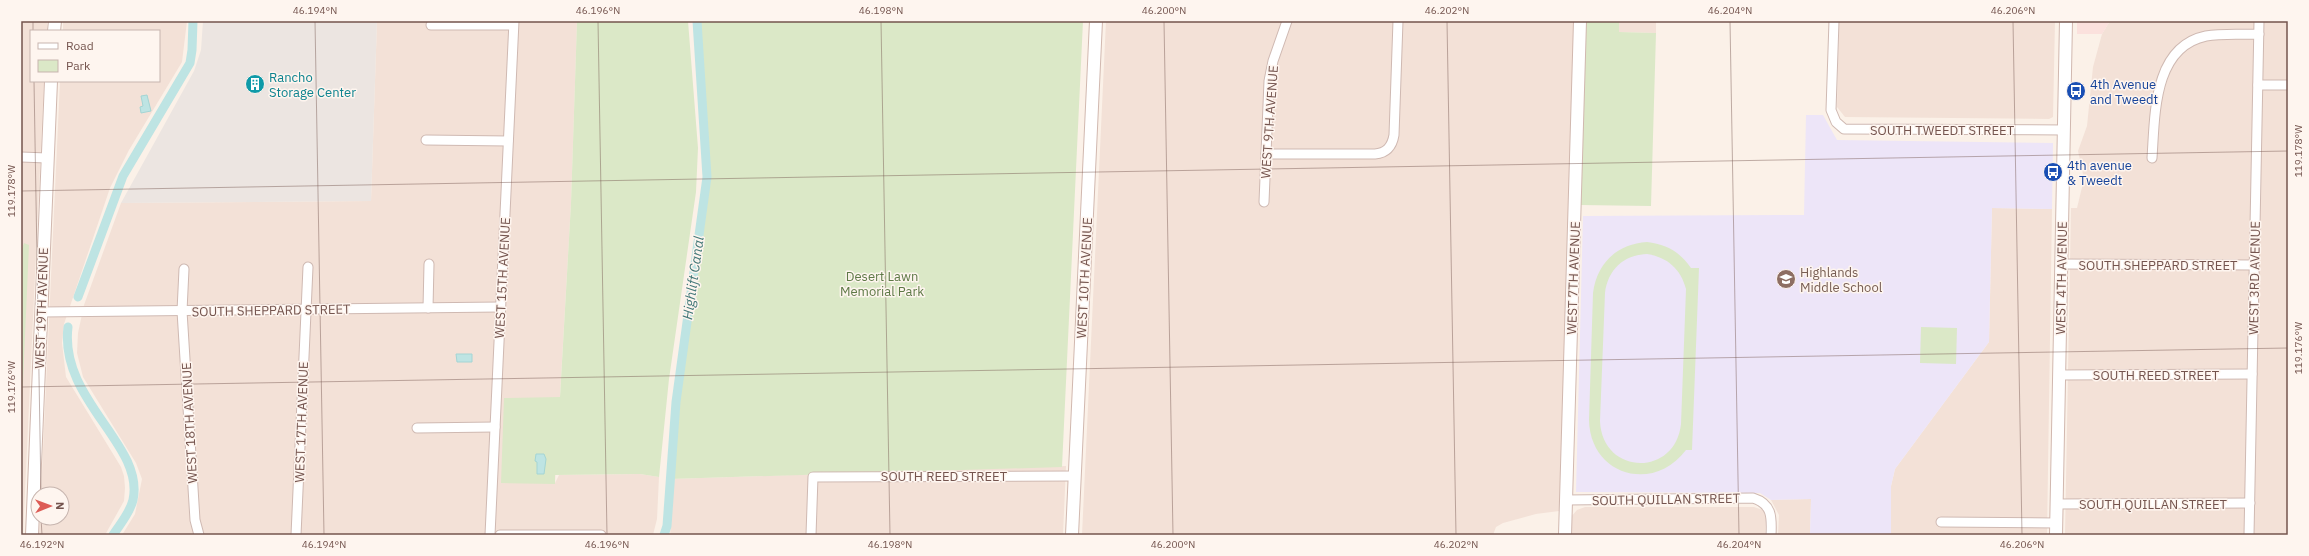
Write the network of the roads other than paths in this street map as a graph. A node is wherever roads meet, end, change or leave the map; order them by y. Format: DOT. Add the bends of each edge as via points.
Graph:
graph roads {
  1 [pos="1096,21"];
  2 [pos="1287,21"];
  3 [pos="1398,21"];
  4 [pos="1580,21"];
  5 [pos="1834,21"];
  6 [pos="2066,21"];
  7 [pos="2259,21"];
  8 [pos="514,23"];
  9 [pos="431,24"];
  10 [pos="2259,34"];
  11 [pos="51,82"];
  12 [pos="2258,85"];
  13 [pos="2288,85"];
  14 [pos="2064,130"];
  15 [pos="426,140"];
  16 [pos="508,141"];
  17 [pos="1266,154"];
  18 [pos="21,157"];
  19 [pos="47,158"];
  20 [pos="2152,158"];
  21 [pos="1264,202"];
  22 [pos="429,264"];
  23 [pos="2062,264"];
  24 [pos="2254,265"];
  25 [pos="308,266"];
  26 [pos="184,269"];
  27 [pos="500,307"];
  28 [pos="428,308"];
  29 [pos="306,310"];
  30 [pos="182,311"];
  31 [pos="42,312"];
  32 [pos="2252,374"];
  33 [pos="2060,375"];
  34 [pos="495,427"];
  35 [pos="417,428"];
  36 [pos="1075,476"];
  37 [pos="1566,500"];
  38 [pos="2057,504"];
  39 [pos="2250,504"];
  40 [pos="1941,522"];
  41 [pos="2057,529"];
  42 [pos="32,535"];
  43 [pos="199,535"];
  44 [pos="296,535"];
  45 [pos="490,535"];
  46 [pos="500,535"];
  47 [pos="601,535"];
  48 [pos="811,535"];
  49 [pos="1072,535"];
  50 [pos="1565,535"];
  51 [pos="1771,535"];
  52 [pos="2249,535"];
  1 -- 36 [label="street, WEST 10TH AVENUE"];
  2 -- 17 [label="street, WEST 9TH AVENUE" via="1270,69"];
  3 -- 17 [label="street" via="1394,136 1387,150 1375,154"];
  4 -- 37 [label="street, WEST 7TH AVENUE"];
  5 -- 14 [label="street, SOUTH TWEEDT STREET" via="1831,110 1836,122 1844,129"];
  6 -- 14 [label="street, WEST 4TH AVENUE"];
  7 -- 10 [label="street, WEST 3RD AVENUE"];
  8 -- 9 [label="street"];
  8 -- 16 [label="street, WEST 15TH AVENUE"];
  10 -- 12 [label="street, WEST 3RD AVENUE"];
  10 -- 20 [label="street" via="2205,36 2178,50 2163,74"];
  11 -- 19 [label="street, WEST 19TH AVENUE"];
  12 -- 13 [label="street"];
  12 -- 24 [label="street, WEST 3RD AVENUE"];
  14 -- 23 [label="street, WEST 4TH AVENUE"];
  15 -- 16 [label="street"];
  16 -- 27 [label="street, WEST 15TH AVENUE"];
  17 -- 21 [label="street, WEST 9TH AVENUE"];
  18 -- 19 [label="street"];
  19 -- 31 [label="street, WEST 19TH AVENUE"];
  22 -- 28 [label="street"];
  23 -- 24 [label="street, SOUTH SHEPPARD STREET"];
  23 -- 33 [label="street, WEST 4TH AVENUE"];
  24 -- 32 [label="street, WEST 3RD AVENUE"];
  25 -- 29 [label="street, WEST 17TH AVENUE"];
  26 -- 30 [label="street, WEST 18TH AVENUE"];
  27 -- 28 [label="street, SOUTH SHEPPARD STREET"];
  27 -- 34 [label="street, WEST 15TH AVENUE"];
  28 -- 29 [label="street, SOUTH SHEPPARD STREET"];
  29 -- 30 [label="street, SOUTH SHEPPARD STREET"];
  29 -- 44 [label="street, WEST 17TH AVENUE"];
  30 -- 31 [label="street, SOUTH SHEPPARD STREET"];
  30 -- 43 [label="street, WEST 18TH AVENUE" via="195,520"];
  31 -- 42 [label="street, WEST 19TH AVENUE"];
  32 -- 33 [label="street, SOUTH REED STREET"];
  32 -- 39 [label="street, WEST 3RD AVENUE"];
  33 -- 38 [label="street, WEST 4TH AVENUE"];
  34 -- 35 [label="street"];
  34 -- 45 [label="street, WEST 15TH AVENUE"];
  36 -- 48 [label="street, SOUTH REED STREET" via="813,477"];
  36 -- 49 [label="street, WEST 10TH AVENUE"];
  37 -- 50 [label="street, WEST 7TH AVENUE"];
  37 -- 51 [label="street, SOUTH QUILLAN STREET" via="1753,498 1764,503 1772,515"];
  38 -- 39 [label="street, SOUTH QUILLAN STREET"];
  38 -- 41 [label="street, WEST 4TH AVENUE"];
  39 -- 52 [label="street, WEST 3RD AVENUE"];
  40 -- 41 [label="street"];
  46 -- 47 [label="street"];
}
